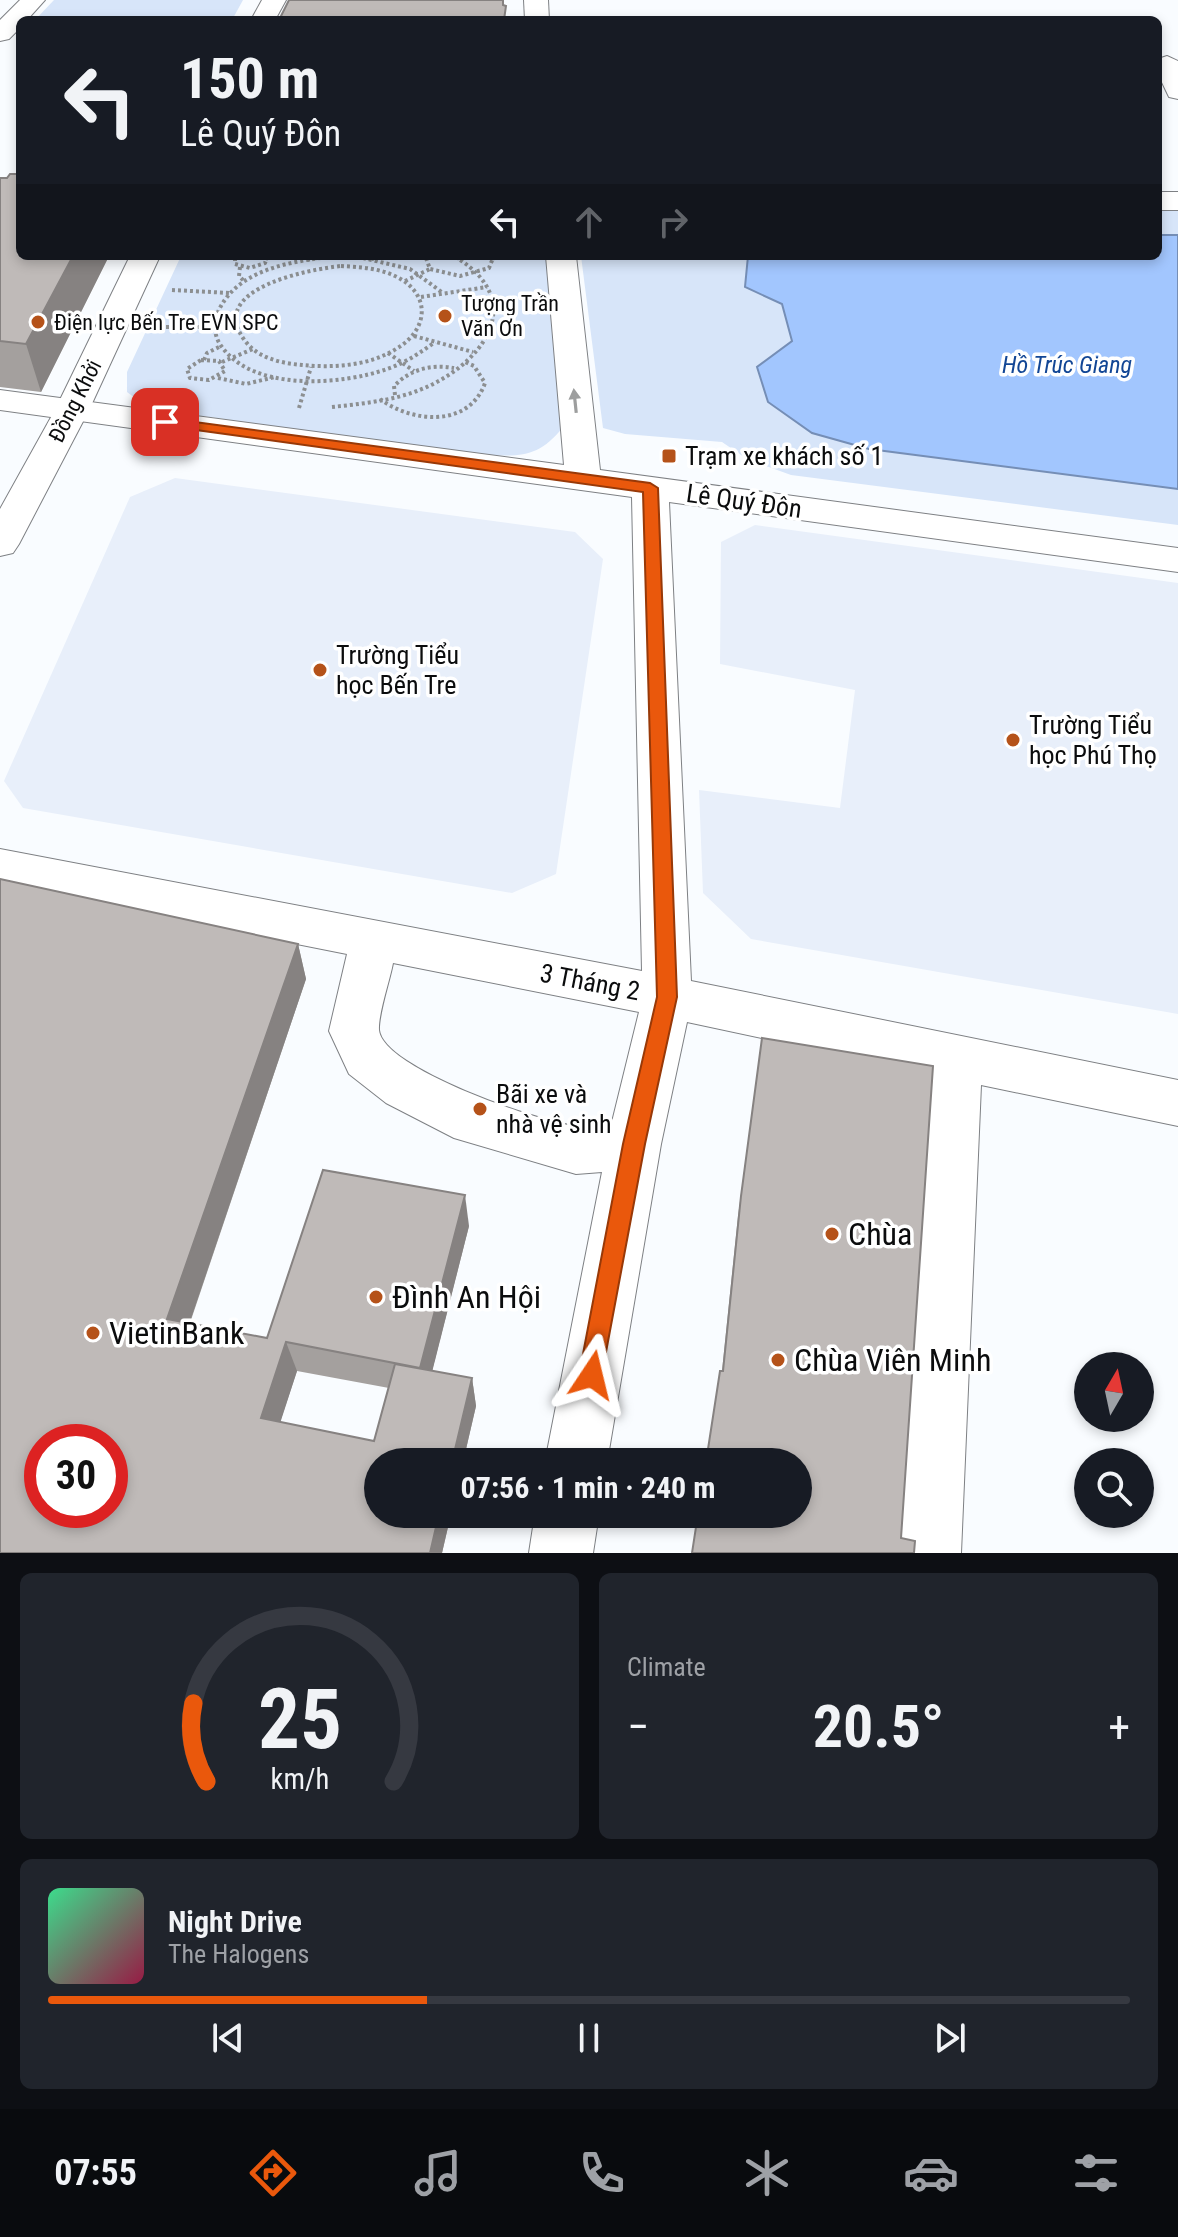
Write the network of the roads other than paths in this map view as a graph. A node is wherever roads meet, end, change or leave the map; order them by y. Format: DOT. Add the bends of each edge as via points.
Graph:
graph roads {
  1 [pos="33,0"];
  2 [pos="17,16"];
  3 [pos="16,18"];
  4 [pos="0,34"];
  5 [pos="1168,64"];
  6 [pos="1178,91"];
  7 [pos="143,260"];
  8 [pos="561,260"];
  9 [pos="0,400"];
  10 [pos="72,410"];
  11 [pos="583,479"];
  12 [pos="650,488"];
  13 [pos="0,544"];
  14 [pos="1178,560"];
  15 [pos="0,867"];
  16 [pos="374,940"];
  17 [pos="667,997"];
  18 [pos="957,1057"];
  19 [pos="1178,1103"];
  20 [pos="634,1144"];
  21 [pos="579,1448"];
  22 [pos="565,1528"];
  23 [pos="561,1553"];
  24 [pos="929,1553"];
  1 -- 2 [label="street"];
  3 -- 4 [label="street"];
  5 -- 6 [label="street"];
  7 -- 10 [label="street, Đồng Khởi"];
  11 -- 8 [label="street, one-way"];
  9 -- 10 [label="street, Lê Quý Đôn"];
  10 -- 11 [label="street, Lê Quý Đôn"];
  10 -- 13 [label="street, Đồng Khởi"];
  11 -- 12 [label="street, Lê Quý Đôn"];
  12 -- 14 [label="street, Lê Quý Đôn"];
  12 -- 17 [label="street"];
  15 -- 16 [label="street, 3 Tháng 2"];
  16 -- 17 [label="street, 3 Tháng 2"];
  16 -- 20 [label="street" via="354,1031 367,1058 391,1077 473,1121 576,1150"];
  17 -- 18 [label="street, 3 Tháng 2"];
  17 -- 20 [label="street"];
  18 -- 19 [label="street, 3 Tháng 2"];
  18 -- 24 [label="street"];
  20 -- 21 [label="street"];
  22 -- 23 [label="street"];
}
